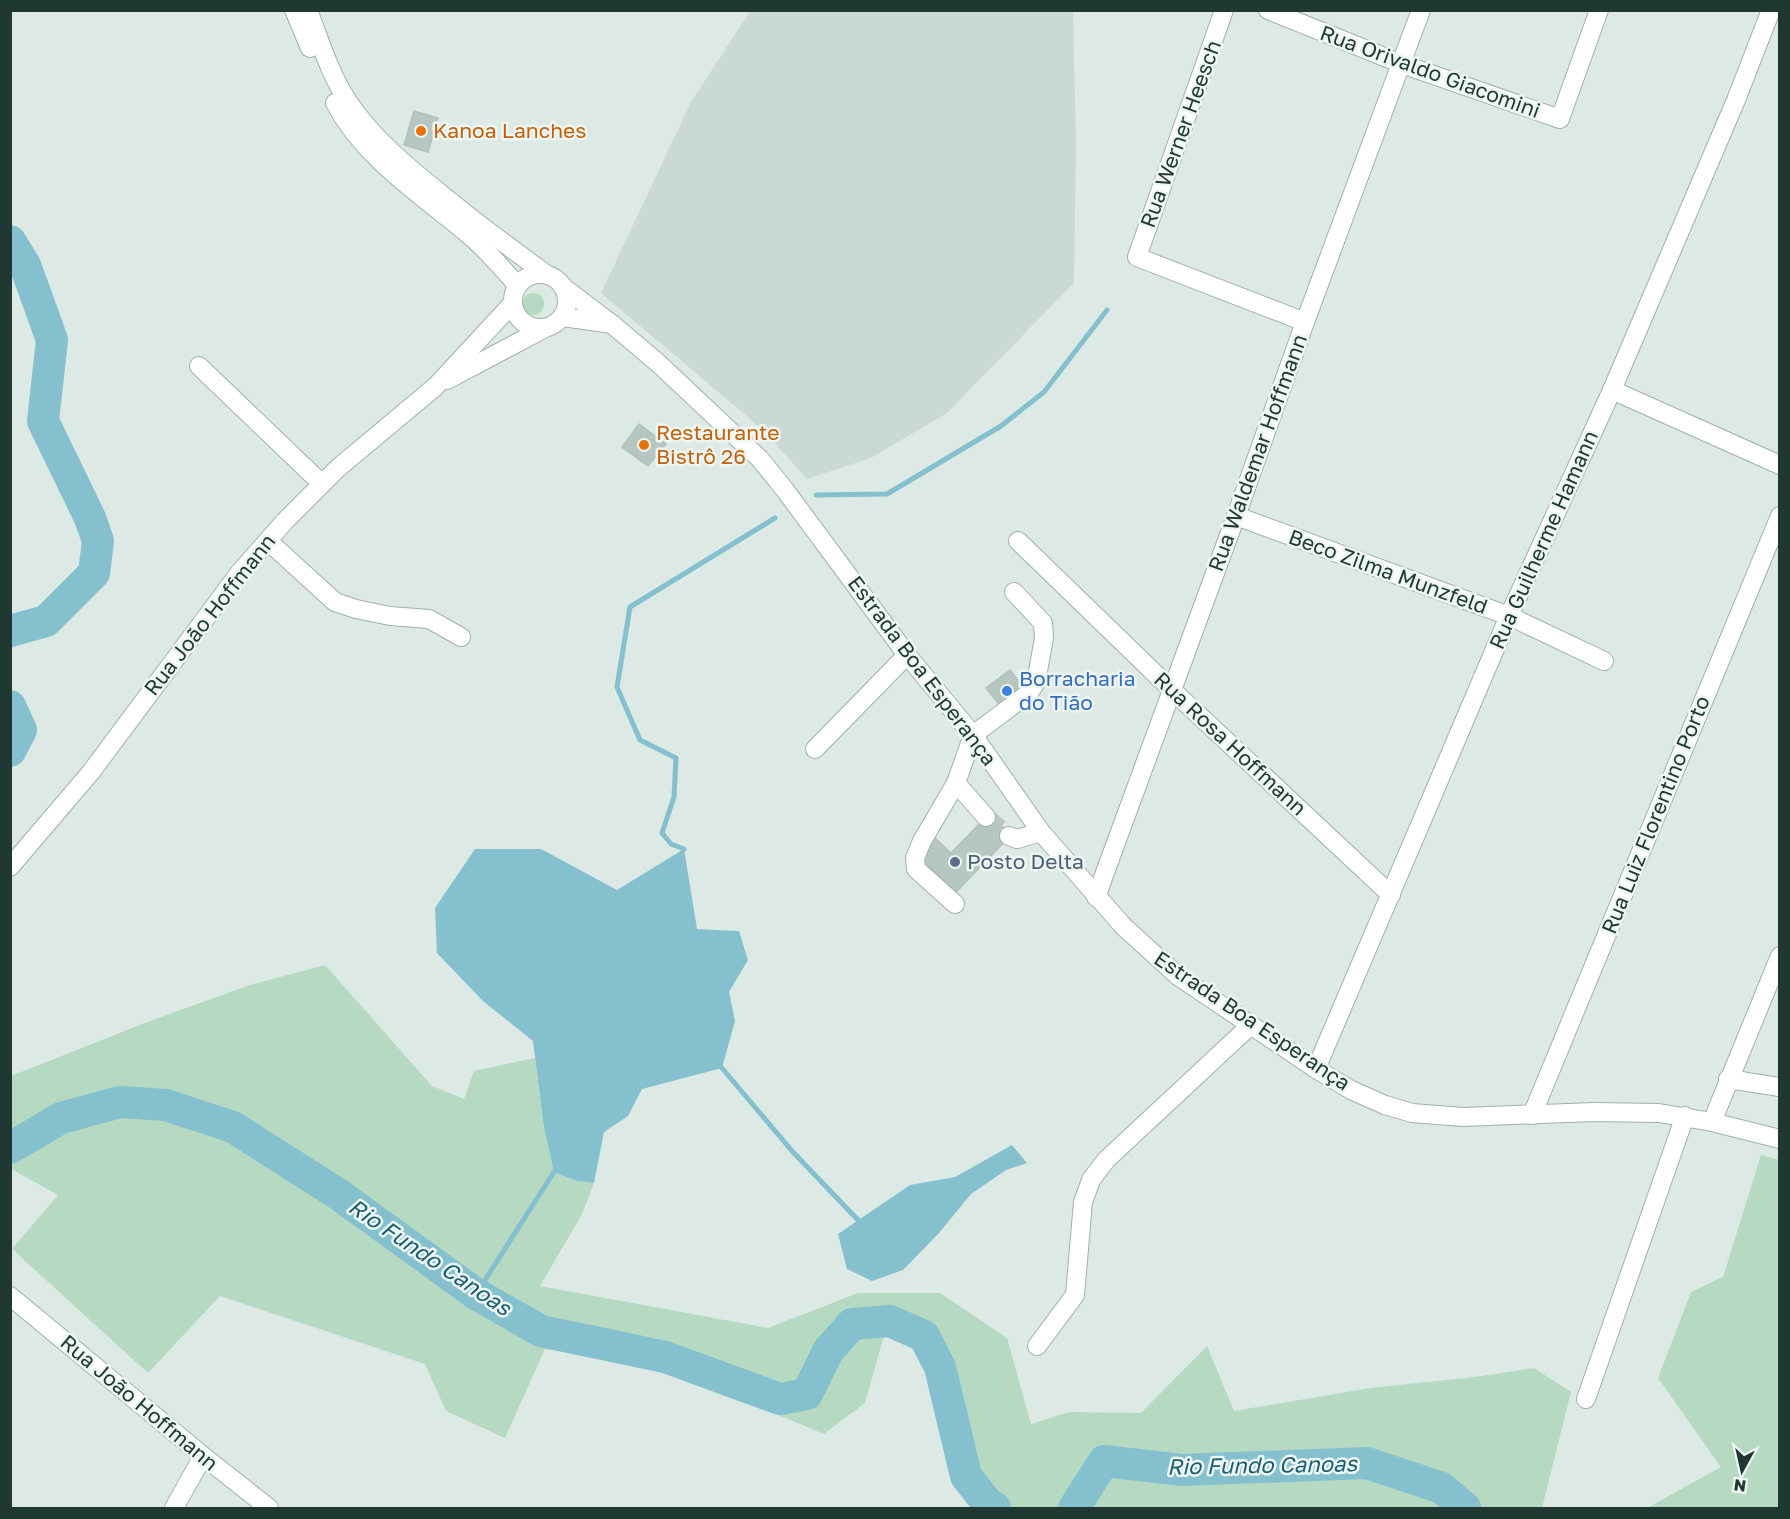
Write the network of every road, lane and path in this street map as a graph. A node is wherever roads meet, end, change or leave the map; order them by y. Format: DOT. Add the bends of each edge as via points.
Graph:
graph roads {
  1 [pos="294,10"];
  2 [pos="308,10"];
  3 [pos="1224,10"];
  4 [pos="1268,10"];
  5 [pos="1421,10"];
  6 [pos="1599,10"];
  7 [pos="1771,10"];
  8 [pos="1402,64"];
  9 [pos="546,274"];
  10 [pos="517,285"];
  11 [pos="563,287"];
  12 [pos="512,304"];
  13 [pos="563,316"];
  14 [pos="1305,322"];
  15 [pos="614,325"];
  16 [pos="545,328"];
  17 [pos="200,366"];
  18 [pos="435,387"];
  19 [pos="1612,390"];
  20 [pos="1779,465"];
  21 [pos="322,484"];
  22 [pos="1236,516"];
  23 [pos="1779,516"];
  24 [pos="268,541"];
  25 [pos="1018,541"];
  26 [pos="1014,592"];
  27 [pos="1509,616"];
  28 [pos="461,637"];
  29 [pos="906,656"];
  30 [pos="1604,661"];
  31 [pos="1172,690"];
  32 [pos="973,735"];
  33 [pos="815,749"];
  34 [pos="956,783"];
  35 [pos="986,817"];
  36 [pos="1041,832"];
  37 [pos="1009,836"];
  38 [pos="10,867"];
  39 [pos="1391,895"];
  40 [pos="1096,897"];
  41 [pos="955,904"];
  42 [pos="1779,956"];
  43 [pos="1251,1025"];
  44 [pos="1316,1069"];
  45 [pos="1728,1079"];
  46 [pos="1779,1087"];
  47 [pos="1532,1115"];
  48 [pos="1684,1116"];
  49 [pos="1712,1122"];
  50 [pos="1779,1139"];
  51 [pos="10,1296"];
  52 [pos="1037,1346"];
  53 [pos="1586,1399"];
  54 [pos="203,1456"];
  55 [pos="174,1509"];
  56 [pos="269,1509"];
  1 -- 10 [label="street" via="336,106 359,139 471,237"];
  2 -- 9 [label="street" via="348,102 365,124 405,165"];
  3 -- 14 [label="street, Rua Werner Heesch" via="1137,257"];
  4 -- 8 [label="street, Rua Orivaldo Giacomini"];
  5 -- 8 [label="street, Rua Waldemar Hoffmann"];
  6 -- 8 [label="street, Rua Orivaldo Giacomini" via="1560,119"];
  7 -- 19 [label="street, Rua Guilherme Hamann"];
  8 -- 14 [label="street, Rua Waldemar Hoffmann"];
  9 -- 10 [label="street" via="530,275"];
  9 -- 11 [label="street"];
  10 -- 12 [label="street"];
  11 -- 13 [label="street" via="567,302"];
  11 -- 15 [label="street, Estrada Boa Esperança"];
  12 -- 16 [label="street" via="520,320"];
  12 -- 18 [label="street, Rua João Hoffmann"];
  13 -- 15 [label="street"];
  13 -- 16 [label="street"];
  14 -- 22 [label="street, Rua Waldemar Hoffmann"];
  15 -- 29 [label="street, Estrada Boa Esperança" via="760,459"];
  16 -- 18 [label="street, Rua João Hoffmann"];
  17 -- 21 [label="street"];
  18 -- 21 [label="street, Rua João Hoffmann"];
  19 -- 20 [label="street"];
  19 -- 27 [label="street, Rua Guilherme Hamann"];
  21 -- 24 [label="street, Rua João Hoffmann"];
  22 -- 27 [label="street, Beco Zilma Munzfeld"];
  22 -- 31 [label="street, Rua Waldemar Hoffmann"];
  23 -- 47 [label="street, Rua Luiz Florentino Porto"];
  24 -- 28 [label="street" via="335,602 390,616 429,619"];
  24 -- 38 [label="street, Rua João Hoffmann" via="240,572 91,772"];
  25 -- 31 [label="street, Rua Rosa Hoffmann"];
  26 -- 32 [label="street" via="1042,623 1044,638 1036,682 1029,693"];
  27 -- 30 [label="street, Beco Zilma Munzfeld"];
  27 -- 39 [label="street, Rua Guilherme Hamann"];
  29 -- 32 [label="street, Estrada Boa Esperança"];
  29 -- 33 [label="street"];
  31 -- 39 [label="street, Rua Rosa Hoffmann"];
  31 -- 40 [label="street, Rua Waldemar Hoffmann"];
  32 -- 34 [label="street"];
  32 -- 36 [label="street, Estrada Boa Esperança"];
  34 -- 35 [label="street"];
  34 -- 41 [label="street" via="922,841 914,864"];
  36 -- 37 [label="street" via="1017,839"];
  36 -- 40 [label="street, Estrada Boa Esperança"];
  39 -- 44 [label="street, Rua Guilherme Hamann"];
  40 -- 43 [label="street, Estrada Boa Esperança" via="1178,976"];
  42 -- 45 [label="street"];
  43 -- 44 [label="street, Estrada Boa Esperança"];
  43 -- 52 [label="street" via="1106,1160 1091,1180 1083,1202 1075,1295"];
  44 -- 47 [label="street, Estrada Boa Esperança" via="1351,1090 1412,1113 1463,1117"];
  45 -- 46 [label="street"];
  45 -- 49 [label="street"];
  47 -- 48 [label="street, Estrada Boa Esperança" via="1630,1112"];
  48 -- 49 [label="street, Estrada Boa Esperança"];
  48 -- 53 [label="street"];
  49 -- 50 [label="street, Estrada Boa Esperança"];
  51 -- 54 [label="street, Rua João Hoffmann"];
  54 -- 55 [label="street"];
  54 -- 56 [label="street, Rua João Hoffmann"];
}
